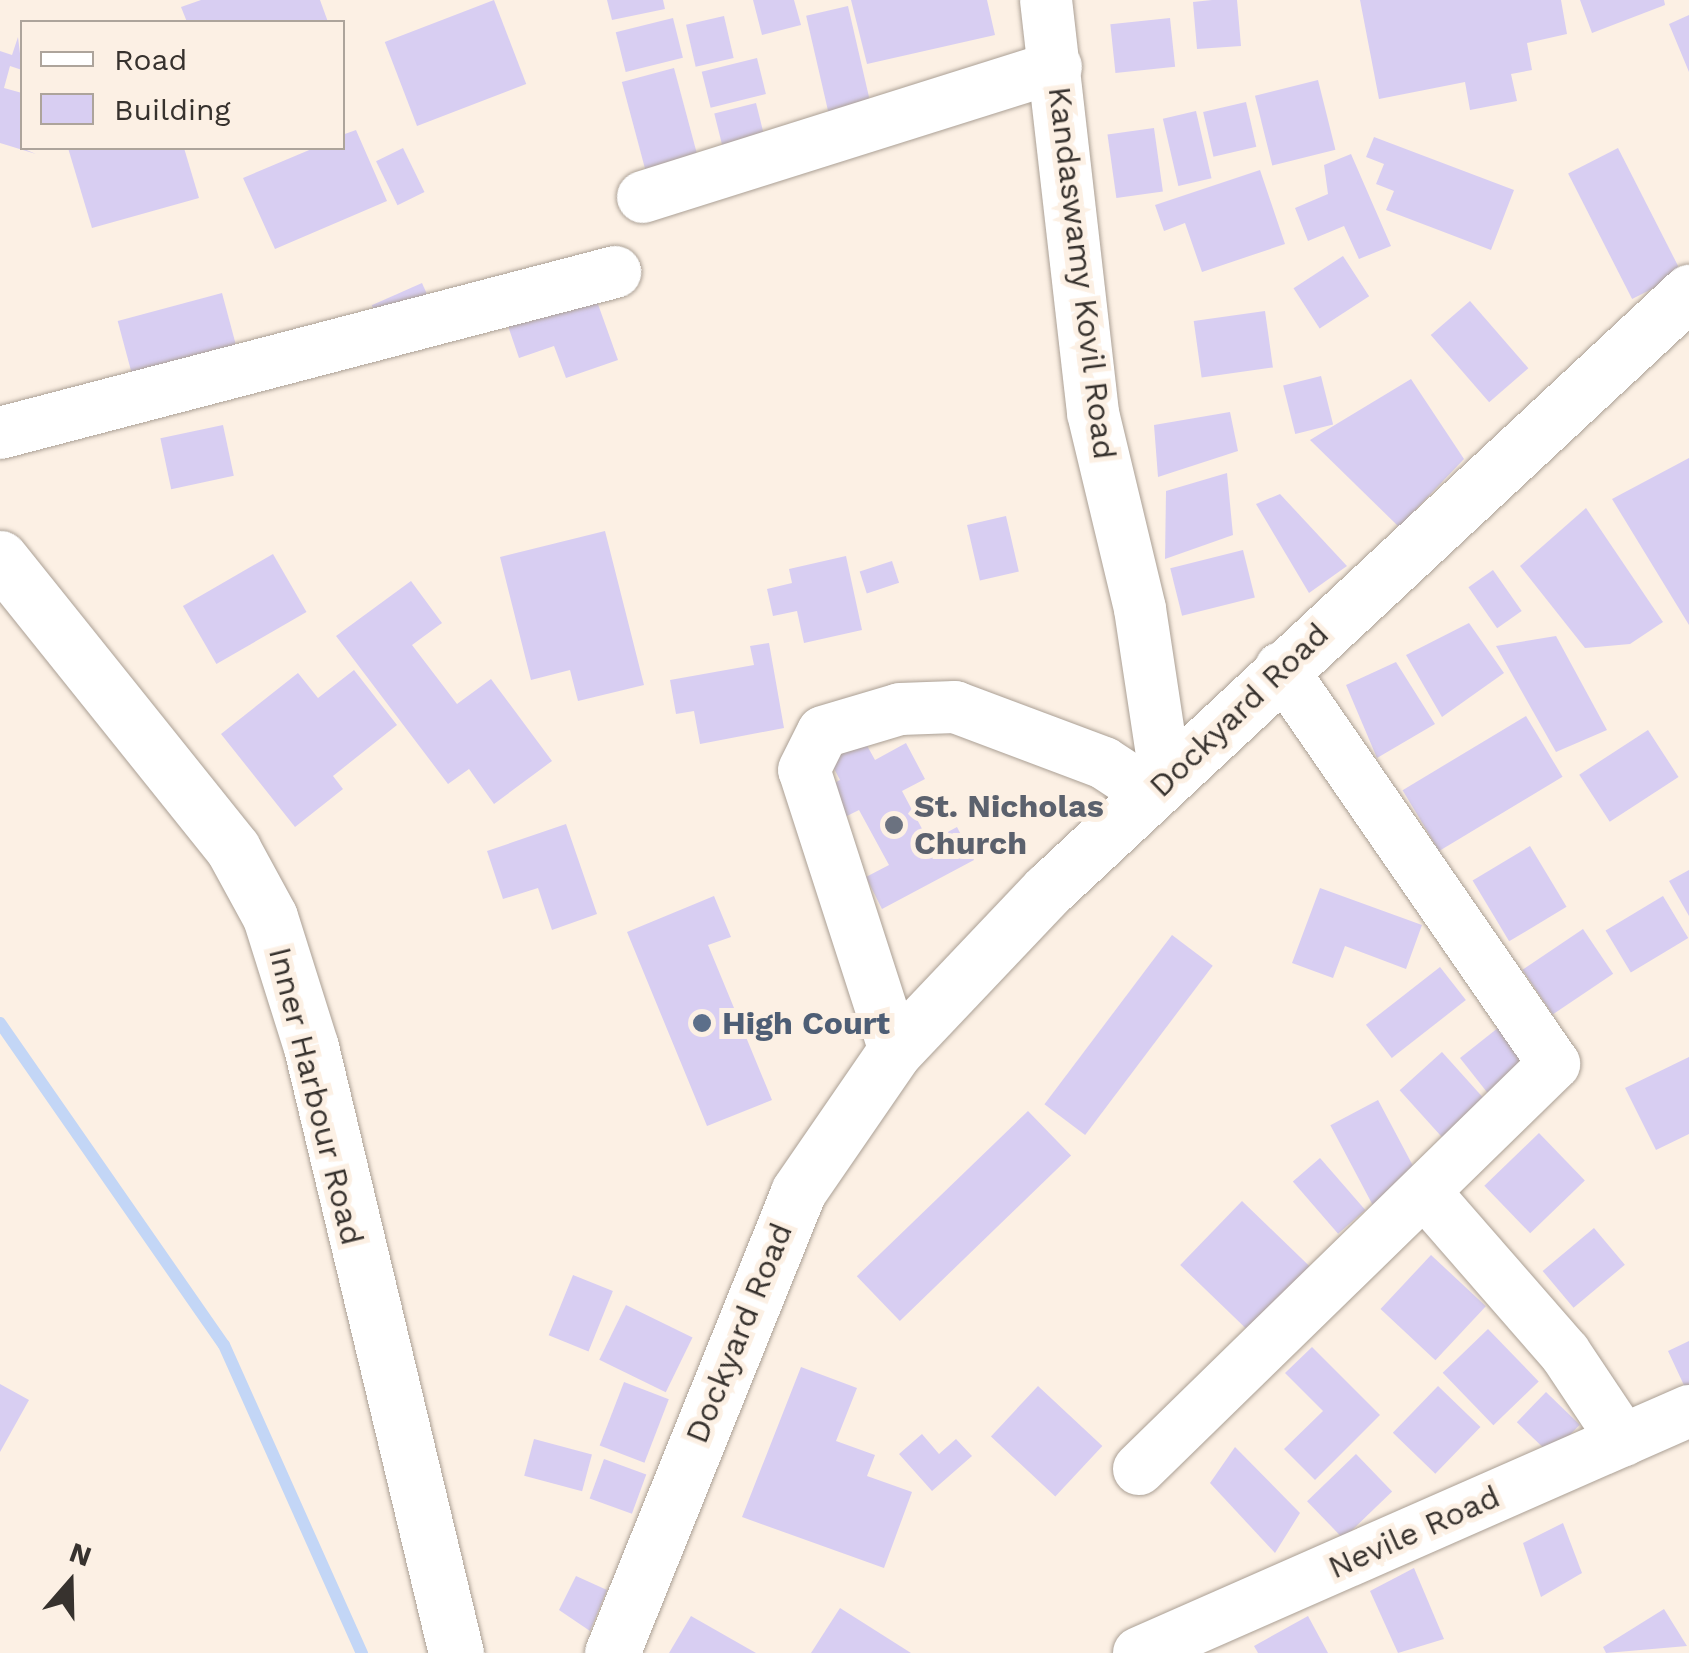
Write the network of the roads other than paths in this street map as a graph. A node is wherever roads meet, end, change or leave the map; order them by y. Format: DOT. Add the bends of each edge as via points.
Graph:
graph roads {
  1 [pos="1046,0"];
  2 [pos="1056,67"];
  3 [pos="642,197"];
  4 [pos="615,272"];
  5 [pos="1689,292"];
  6 [pos="0,433"];
  7 [pos="0,558"];
  8 [pos="1281,668"];
  9 [pos="1158,788"];
  10 [pos="895,1051"];
  11 [pos="1428,1196"];
  12 [pos="1689,1411"];
  13 [pos="1623,1440"];
  14 [pos="1139,1469"];
  15 [pos="456,1653"];
  16 [pos="612,1653"];
  17 [pos="1138,1653"];
  1 -- 2 [label="street, Kandaswamy Kovil Road"];
  2 -- 3 [label="street"];
  2 -- 9 [label="street, Kandaswamy Kovil Road" via="1093,413 1140,609"];
  4 -- 6 [label="street"];
  5 -- 8 [label="main road, Dockyard Road"];
  7 -- 15 [label="main road, Inner Harbour Road" via="233,849 270,917 311,1047"];
  8 -- 9 [label="main road, Dockyard Road"];
  8 -- 11 [label="street" via="1551,1050 1554,1064"];
  9 -- 10 [label="main road, Dockyard Road"];
  9 -- 10 [label="street" via="954,708 900,709 822,732 804,770"];
  10 -- 16 [label="main road, Dockyard Road" via="798,1192"];
  11 -- 13 [label="street" via="1565,1353"];
  11 -- 14 [label="street"];
  12 -- 13 [label="street, Nevile Road"];
  13 -- 17 [label="street, Nevile Road"];
}
